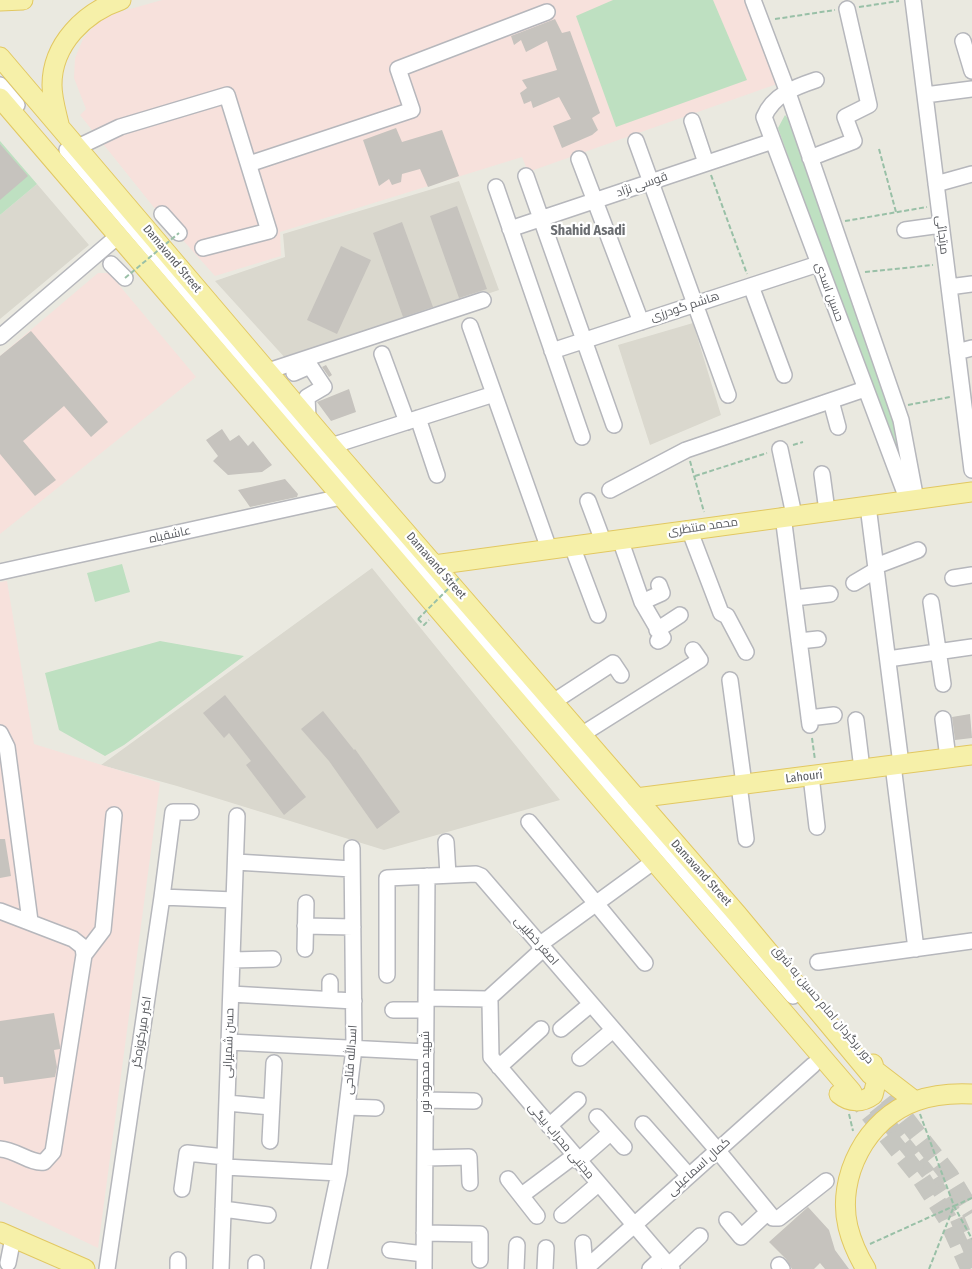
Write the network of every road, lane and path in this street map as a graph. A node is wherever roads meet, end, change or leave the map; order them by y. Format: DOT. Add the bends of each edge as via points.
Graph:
graph roads {
  1 [pos="23,0"];
  2 [pos="121,0"];
  3 [pos="753,0"];
  4 [pos="913,0"];
  5 [pos="0,1"];
  6 [pos="846,9"];
  7 [pos="547,12"];
  8 [pos="963,40"];
  9 [pos="0,57"];
  10 [pos="0,70"];
  11 [pos="972,71"];
  12 [pos="816,80"];
  13 [pos="0,85"];
  14 [pos="972,89"];
  15 [pos="787,90"];
  16 [pos="925,95"];
  17 [pos="0,98"];
  18 [pos="692,121"];
  19 [pos="59,125"];
  20 [pos="773,140"];
  21 [pos="636,141"];
  22 [pos="78,147"];
  23 [pos="880,149"];
  24 [pos="810,158"];
  25 [pos="579,159"];
  26 [pos="706,163"];
  27 [pos="249,164"];
  28 [pos="972,174"];
  29 [pos="526,176"];
  30 [pos="652,181"];
  31 [pos="936,184"];
  32 [pos="496,187"];
  33 [pos="595,200"];
  34 [pos="938,205"];
  35 [pos="896,212"];
  36 [pos="162,214"];
  37 [pos="542,218"];
  38 [pos="833,223"];
  39 [pos="941,225"];
  40 [pos="510,229"];
  41 [pos="905,230"];
  42 [pos="179,233"];
  43 [pos="118,236"];
  44 [pos="204,248"];
  45 [pos="946,263"];
  46 [pos="111,264"];
  47 [pos="818,264"];
  48 [pos="865,272"];
  49 [pos="125,278"];
  50 [pos="972,284"];
  51 [pos="751,286"];
  52 [pos="949,287"];
  53 [pos="482,300"];
  54 [pos="696,304"];
  55 [pos="641,322"];
  56 [pos="470,326"];
  57 [pos="0,337"];
  58 [pos="586,340"];
  59 [pos="965,350"];
  60 [pos="552,351"];
  61 [pos="382,354"];
  62 [pos="268,371"];
  63 [pos="784,375"];
  64 [pos="865,389"];
  65 [pos="494,394"];
  66 [pos="728,395"];
  67 [pos="962,395"];
  68 [pos="831,401"];
  69 [pos="913,404"];
  70 [pos="308,418"];
  71 [pos="412,420"];
  72 [pos="614,425"];
  73 [pos="838,427"];
  74 [pos="582,437"];
  75 [pos="803,442"];
  76 [pos="331,446"];
  77 [pos="780,449"];
  78 [pos="686,450"];
  79 [pos="972,470"];
  80 [pos="822,474"];
  81 [pos="438,476"];
  82 [pos="695,476"];
  83 [pos="610,490"];
  84 [pos="972,492"];
  85 [pos="341,497"];
  86 [pos="912,500"];
  87 [pos="588,501"];
  88 [pos="868,506"];
  89 [pos="827,511"];
  90 [pos="788,516"];
  91 [pos="698,528"];
  92 [pos="611,540"];
  93 [pos="572,546"];
  94 [pos="549,549"];
  95 [pos="918,550"];
  96 [pos="434,565"];
  97 [pos="876,568"];
  98 [pos="0,572"];
  99 [pos="972,576"];
  100 [pos="460,577"];
  101 [pos="953,578"];
  102 [pos="854,583"];
  103 [pos="659,585"];
  104 [pos="830,594"];
  105 [pos="794,598"];
  106 [pos="642,602"];
  107 [pos="931,602"];
  108 [pos="598,615"];
  109 [pos="680,615"];
  110 [pos="424,625"];
  111 [pos="818,639"];
  112 [pos="799,641"];
  113 [pos="972,647"];
  114 [pos="746,652"];
  115 [pos="938,652"];
  116 [pos="696,655"];
  117 [pos="888,659"];
  118 [pos="621,675"];
  119 [pos="730,680"];
  120 [pos="943,684"];
  121 [pos="553,702"];
  122 [pos="834,715"];
  123 [pos="943,719"];
  124 [pos="856,720"];
  125 [pos="810,722"];
  126 [pos="0,733"];
  127 [pos="581,735"];
  128 [pos="972,755"];
  129 [pos="948,758"];
  130 [pos="897,765"];
  131 [pos="862,769"];
  132 [pos="814,775"];
  133 [pos="742,785"];
  134 [pos="636,798"];
  135 [pos="191,812"];
  136 [pos="114,815"];
  137 [pos="237,816"];
  138 [pos="529,822"];
  139 [pos="817,827"];
  140 [pos="746,839"];
  141 [pos="446,842"];
  142 [pos="352,848"];
  143 [pos="236,862"];
  144 [pos="653,862"];
  145 [pos="352,869"];
  146 [pos="448,875"];
  147 [pos="427,876"];
  148 [pos="162,897"];
  149 [pos="234,900"];
  150 [pos="306,903"];
  151 [pos="596,904"];
  152 [pos="0,910"];
  153 [pos="30,921"];
  154 [pos="305,926"];
  155 [pos="353,927"];
  156 [pos="715,934"];
  157 [pos="972,941"];
  158 [pos="541,947"];
  159 [pos="305,949"];
  160 [pos="916,949"];
  161 [pos="84,955"];
  162 [pos="273,959"];
  163 [pos="232,960"];
  164 [pos="818,962"];
  165 [pos="645,963"];
  166 [pos="387,975"];
  167 [pos="330,982"];
  168 [pos="231,994"];
  169 [pos="330,999"];
  170 [pos="488,999"];
  171 [pos="354,1001"];
  172 [pos="426,1004"];
  173 [pos="591,1004"];
  174 [pos="393,1010"];
  175 [pos="541,1029"];
  176 [pos="561,1029"];
  177 [pos="613,1030"];
  178 [pos="229,1042"];
  179 [pos="354,1048"];
  180 [pos="426,1052"];
  181 [pos="580,1058"];
  182 [pos="274,1063"];
  183 [pos="813,1066"];
  184 [pos="499,1067"];
  185 [pos="862,1084"];
  186 [pos="972,1094"];
  187 [pos="425,1100"];
  188 [pos="578,1100"];
  189 [pos="474,1101"];
  190 [pos="915,1101"];
  191 [pos="227,1103"];
  192 [pos="271,1107"];
  193 [pos="348,1108"];
  194 [pos="376,1108"];
  195 [pos="597,1117"];
  196 [pos="643,1124"];
  197 [pos="549,1126"];
  198 [pos="610,1133"];
  199 [pos="270,1141"];
  200 [pos="624,1147"];
  201 [pos="0,1149"];
  202 [pos="718,1151"];
  203 [pos="859,1152"];
  204 [pos="425,1158"];
  205 [pos="576,1158"];
  206 [pos="225,1162"];
  207 [pos="339,1173"];
  208 [pos="688,1176"];
  209 [pos="508,1179"];
  210 [pos="826,1181"];
  211 [pos="470,1183"];
  212 [pos="598,1184"];
  213 [pos="182,1189"];
  214 [pos="522,1195"];
  215 [pos="972,1198"];
  216 [pos="954,1206"];
  217 [pos="223,1209"];
  218 [pos="768,1212"];
  219 [pos="268,1215"];
  220 [pos="562,1215"];
  221 [pos="537,1216"];
  222 [pos="727,1220"];
  223 [pos="633,1225"];
  224 [pos="424,1233"];
  225 [pos="7,1235"];
  226 [pos="700,1236"];
  227 [pos="972,1239"];
  228 [pos="583,1243"];
  229 [pos="517,1245"];
  230 [pos="546,1248"];
  231 [pos="390,1250"];
  232 [pos="855,1250"];
  233 [pos="480,1260"];
  234 [pos="424,1261"];
  235 [pos="8,1263"];
  236 [pos="668,1264"];
  237 [pos="85,1269"];
  238 [pos="106,1269"];
  239 [pos="221,1269"];
  240 [pos="319,1269"];
  241 [pos="516,1269"];
  242 [pos="545,1269"];
  243 [pos="584,1269"];
  244 [pos="650,1269"];
  245 [pos="866,1269"];
  246 [pos="929,1269"];
  1 -- 5 [label="main road"];
  2 -- 19 [label="main road" via="93,12 64,43 52,85"];
  3 -- 15 [label="street, حسین اسدی"];
  4 -- 16 [label="street, مرتجائی"];
  6 -- 24 [label="street" via="869,105 845,117 854,141"];
  7 -- 27 [label="street" via="398,69 412,110"];
  8 -- 11 [label="street"];
  9 -- 19 [label="main road, Damavand Street"];
  10 -- 185 [label="street"];
  12 -- 15 [label="street"];
  13 -- 185 [label="street" via="533,712"];
  14 -- 16 [label="street"];
  15 -- 20 [label="street, حسین اسدی" via="764,117"];
  15 -- 24 [label="street, حسین اسدی"];
  16 -- 31 [label="street, مرتجائی"];
  17 -- 43 [label="main road, Damavand Street"];
  18 -- 26 [label="street"];
  19 -- 22 [label="main road, Damavand Street"];
  20 -- 26 [label="street, قوسی نژاد"];
  20 -- 47 [label="street, حسین اسدی"];
  21 -- 30 [label="street"];
  22 -- 27 [label="street" via="120,127 227,95"];
  22 -- 62 [label="main road, Damavand Street"];
  23 -- 35 [label="path"];
  24 -- 38 [label="street, حسین اسدی"];
  25 -- 33 [label="street"];
  26 -- 30 [label="street, قوسی نژاد"];
  26 -- 51 [label="path"];
  27 -- 44 [label="street" via="269,230"];
  28 -- 31 [label="street"];
  29 -- 37 [label="street"];
  30 -- 33 [label="street, قوسی نژاد"];
  30 -- 54 [label="street"];
  31 -- 34 [label="street, مرتجائی"];
  32 -- 40 [label="street"];
  33 -- 37 [label="street, قوسی نژاد"];
  33 -- 55 [label="street"];
  34 -- 35 [label="path"];
  34 -- 39 [label="street, مرتجائی"];
  35 -- 38 [label="path"];
  36 -- 42 [label="street"];
  37 -- 40 [label="street, قوسی نژاد"];
  37 -- 58 [label="street"];
  38 -- 86 [label="street, حسین اسدی" via="901,420"];
  39 -- 41 [label="street"];
  39 -- 45 [label="street, مرتجائی"];
  40 -- 60 [label="street"];
  42 -- 49 [label="path, bridge"];
  43 -- 57 [label="street"];
  43 -- 85 [label="main road, Damavand Street"];
  45 -- 48 [label="path"];
  45 -- 52 [label="street, مرتجائی"];
  46 -- 49 [label="street"];
  47 -- 51 [label="street, هاشم گودرزی"];
  47 -- 64 [label="street, حسین اسدی"];
  50 -- 52 [label="street"];
  51 -- 54 [label="street, هاشم گودرزی"];
  51 -- 63 [label="street"];
  52 -- 59 [label="street, مرتجائی"];
  53 -- 62 [label="street"];
  54 -- 55 [label="street, هاشم گودرزی"];
  54 -- 66 [label="street"];
  55 -- 58 [label="street, هاشم گودرزی"];
  56 -- 65 [label="street"];
  58 -- 60 [label="street, هاشم گودرزی"];
  58 -- 72 [label="street"];
  59 -- 67 [label="street, مرتجائی"];
  60 -- 74 [label="street"];
  61 -- 71 [label="street"];
  62 -- 70 [label="main road, Damavand Street"];
  62 -- 70 [label="street" via="293,373 310,366 324,387 307,397"];
  64 -- 68 [label="street"];
  64 -- 86 [label="street, حسین اسدی"];
  65 -- 71 [label="street"];
  65 -- 94 [label="street"];
  67 -- 69 [label="path"];
  67 -- 79 [label="street, مرتجائی"];
  68 -- 73 [label="street"];
  68 -- 78 [label="street"];
  70 -- 76 [label="main road, Damavand Street"];
  71 -- 76 [label="street"];
  71 -- 81 [label="street"];
  75 -- 77 [label="path"];
  76 -- 96 [label="main road, Damavand Street"];
  77 -- 82 [label="path"];
  77 -- 90 [label="street"];
  78 -- 82 [label="path"];
  78 -- 83 [label="street"];
  80 -- 89 [label="street"];
  82 -- 91 [label="path"];
  84 -- 86 [label="main road, محمد منتظری"];
  85 -- 98 [label="street, عاشقباه"];
  85 -- 144 [label="main road, Damavand Street"];
  86 -- 88 [label="main road, محمد منتظری"];
  87 -- 92 [label="street"];
  88 -- 89 [label="main road, محمد منتظری"];
  88 -- 97 [label="street"];
  89 -- 90 [label="main road, محمد منتظری"];
  90 -- 91 [label="main road, محمد منتظری"];
  90 -- 105 [label="street"];
  91 -- 92 [label="main road, محمد منتظری"];
  91 -- 114 [label="street" via="721,613 727,616"];
  92 -- 93 [label="main road, محمد منتظری"];
  92 -- 106 [label="street"];
  93 -- 94 [label="main road, محمد منتظری"];
  93 -- 108 [label="street"];
  94 -- 96 [label="main road, محمد منتظری"];
  95 -- 97 [label="street"];
  96 -- 121 [label="main road, Damavand Street"];
  97 -- 102 [label="street"];
  97 -- 117 [label="street"];
  99 -- 101 [label="street"];
  100 -- 110 [label="path, bridge" via="418,619"];
  103 -- 106 [label="street" via="662,593"];
  104 -- 105 [label="street"];
  105 -- 112 [label="street"];
  106 -- 109 [label="street" via="656,632"];
  107 -- 115 [label="street"];
  111 -- 112 [label="street"];
  112 -- 125 [label="street"];
  113 -- 115 [label="street"];
  115 -- 117 [label="street"];
  115 -- 120 [label="street"];
  116 -- 127 [label="street"];
  117 -- 130 [label="street"];
  118 -- 121 [label="street" via="613,663"];
  119 -- 133 [label="street"];
  121 -- 127 [label="main road, Damavand Street"];
  122 -- 125 [label="street"];
  123 -- 129 [label="street"];
  124 -- 131 [label="street"];
  125 -- 132 [label="path"];
  126 -- 153 [label="street" via="7,747"];
  127 -- 134 [label="main road, Damavand Street"];
  128 -- 129 [label="main road, Lahouri"];
  129 -- 130 [label="main road, Lahouri"];
  130 -- 131 [label="main road, Lahouri"];
  130 -- 160 [label="street"];
  131 -- 132 [label="main road, Lahouri"];
  132 -- 133 [label="main road, Lahouri"];
  132 -- 139 [label="street"];
  133 -- 134 [label="main road, Lahouri"];
  133 -- 140 [label="street"];
  134 -- 185 [label="main road, Damavand Street" via="737,914"];
  135 -- 148 [label="street, اکبر میرکوزه‌گر" via="173,812"];
  136 -- 161 [label="street" via="103,930"];
  137 -- 143 [label="street, حسن شمیرانی"];
  138 -- 151 [label="street"];
  141 -- 146 [label="street"];
  142 -- 145 [label="street, اسدالله فتاحی"];
  143 -- 145 [label="street"];
  143 -- 149 [label="street, حسن شمیرانی"];
  144 -- 151 [label="street"];
  144 -- 156 [label="main road, Damavand Street"];
  145 -- 155 [label="street, اسدالله فتاحی"];
  146 -- 147 [label="street, اصغر خطیبی"];
  146 -- 158 [label="street, اصغر خطیبی" via="481,876"];
  147 -- 166 [label="street, اصغر خطیبی" via="387,878"];
  147 -- 172 [label="street, شهید محمود نور"];
  148 -- 149 [label="street"];
  148 -- 238 [label="street, اکبر میرکوزه‌گر"];
  149 -- 163 [label="street, حسن شمیرانی"];
  150 -- 154 [label="street"];
  151 -- 158 [label="street"];
  151 -- 165 [label="street"];
  152 -- 153 [label="street"];
  153 -- 161 [label="street" via="73,939 83,947"];
  154 -- 155 [label="street"];
  154 -- 159 [label="street"];
  155 -- 171 [label="street, اسدالله فتاحی"];
  156 -- 183 [label="main road" via="727,958 752,993"];
  156 -- 185 [label="main road, Damavand Street"];
  157 -- 160 [label="street"];
  158 -- 170 [label="street"];
  158 -- 173 [label="street, اصغر خطیبی"];
  160 -- 164 [label="street"];
  161 -- 201 [label="street" via="53,1152 44,1162 36,1163 17,1152"];
  162 -- 163 [label="street"];
  163 -- 168 [label="street, حسن شمیرانی"];
  167 -- 169 [label="street"];
  168 -- 169 [label="street"];
  168 -- 178 [label="street, حسن شمیرانی"];
  169 -- 171 [label="street"];
  170 -- 172 [label="street"];
  170 -- 184 [label="street, مجتبی محراب بیگی" via="491,1057"];
  171 -- 179 [label="street, اسدالله فتاحی"];
  172 -- 174 [label="street"];
  172 -- 180 [label="street, شهید محمود نور"];
  173 -- 176 [label="street"];
  173 -- 177 [label="street, اصغر خطیبی"];
  175 -- 184 [label="street"];
  177 -- 181 [label="street"];
  177 -- 202 [label="street, اصغر خطیبی"];
  178 -- 179 [label="street"];
  178 -- 191 [label="street, حسن شمیرانی"];
  179 -- 180 [label="street"];
  179 -- 193 [label="street, اسدالله فتاحی"];
  180 -- 187 [label="street, شهید محمود نور"];
  182 -- 192 [label="street"];
  183 -- 185 [label="main road" via="836,1092"];
  183 -- 202 [label="street, کمال اسماعیلی"];
  184 -- 197 [label="street, مجتبی محراب بیگی"];
  185 -- 190 [label="main road"];
  185 -- 203 [label="path"];
  186 -- 190 [label="main road" via="944,1093"];
  187 -- 189 [label="street"];
  187 -- 204 [label="street, شهید محمود نور"];
  188 -- 197 [label="street"];
  190 -- 203 [label="main road" via="891,1114 873,1131"];
  190 -- 216 [label="path"];
  191 -- 192 [label="street"];
  191 -- 206 [label="street, حسن شمیرانی"];
  192 -- 199 [label="street"];
  193 -- 194 [label="street"];
  193 -- 207 [label="street, اسدالله فتاحی"];
  195 -- 198 [label="street"];
  196 -- 208 [label="street"];
  197 -- 205 [label="street, مجتبی محراب بیگی"];
  198 -- 200 [label="street"];
  198 -- 205 [label="street"];
  202 -- 208 [label="street, کمال اسماعیلی"];
  202 -- 218 [label="street, اصغر خطیبی"];
  203 -- 232 [label="main road" via="849,1176 846,1201 848,1226"];
  204 -- 211 [label="street" via="469,1157"];
  204 -- 224 [label="street, شهید محمود نور"];
  205 -- 212 [label="street, مجتبی محراب بیگی"];
  205 -- 214 [label="street"];
  206 -- 207 [label="street"];
  206 -- 213 [label="street" via="187,1153"];
  206 -- 217 [label="street, حسن شمیرانی"];
  207 -- 240 [label="street, اسدالله فتاحی"];
  208 -- 223 [label="street, کمال اسماعیلی"];
  209 -- 214 [label="street"];
  210 -- 218 [label="street" via="780,1218 773,1218"];
  212 -- 220 [label="street"];
  212 -- 223 [label="street, مجتبی محراب بیگی"];
  214 -- 221 [label="street"];
  215 -- 216 [label="path"];
  216 -- 227 [label="path"];
  216 -- 232 [label="path"];
  216 -- 246 [label="path"];
  217 -- 219 [label="street"];
  217 -- 239 [label="street, حسن شمیرانی"];
  218 -- 222 [label="street" via="741,1236"];
  223 -- 236 [label="street, مجتبی محراب بیگی"];
  223 -- 243 [label="street, کمال اسماعیلی"];
  224 -- 233 [label="street" via="480,1234"];
  224 -- 234 [label="street, شهید محمود نور"];
  225 -- 235 [label="street"];
  225 -- 237 [label="main road"];
  226 -- 236 [label="street"];
  228 -- 243 [label="street"];
  229 -- 241 [label="street"];
  230 -- 242 [label="street"];
  231 -- 234 [label="street"];
  232 -- 245 [label="main road"];
  236 -- 244 [label="street"];
}
